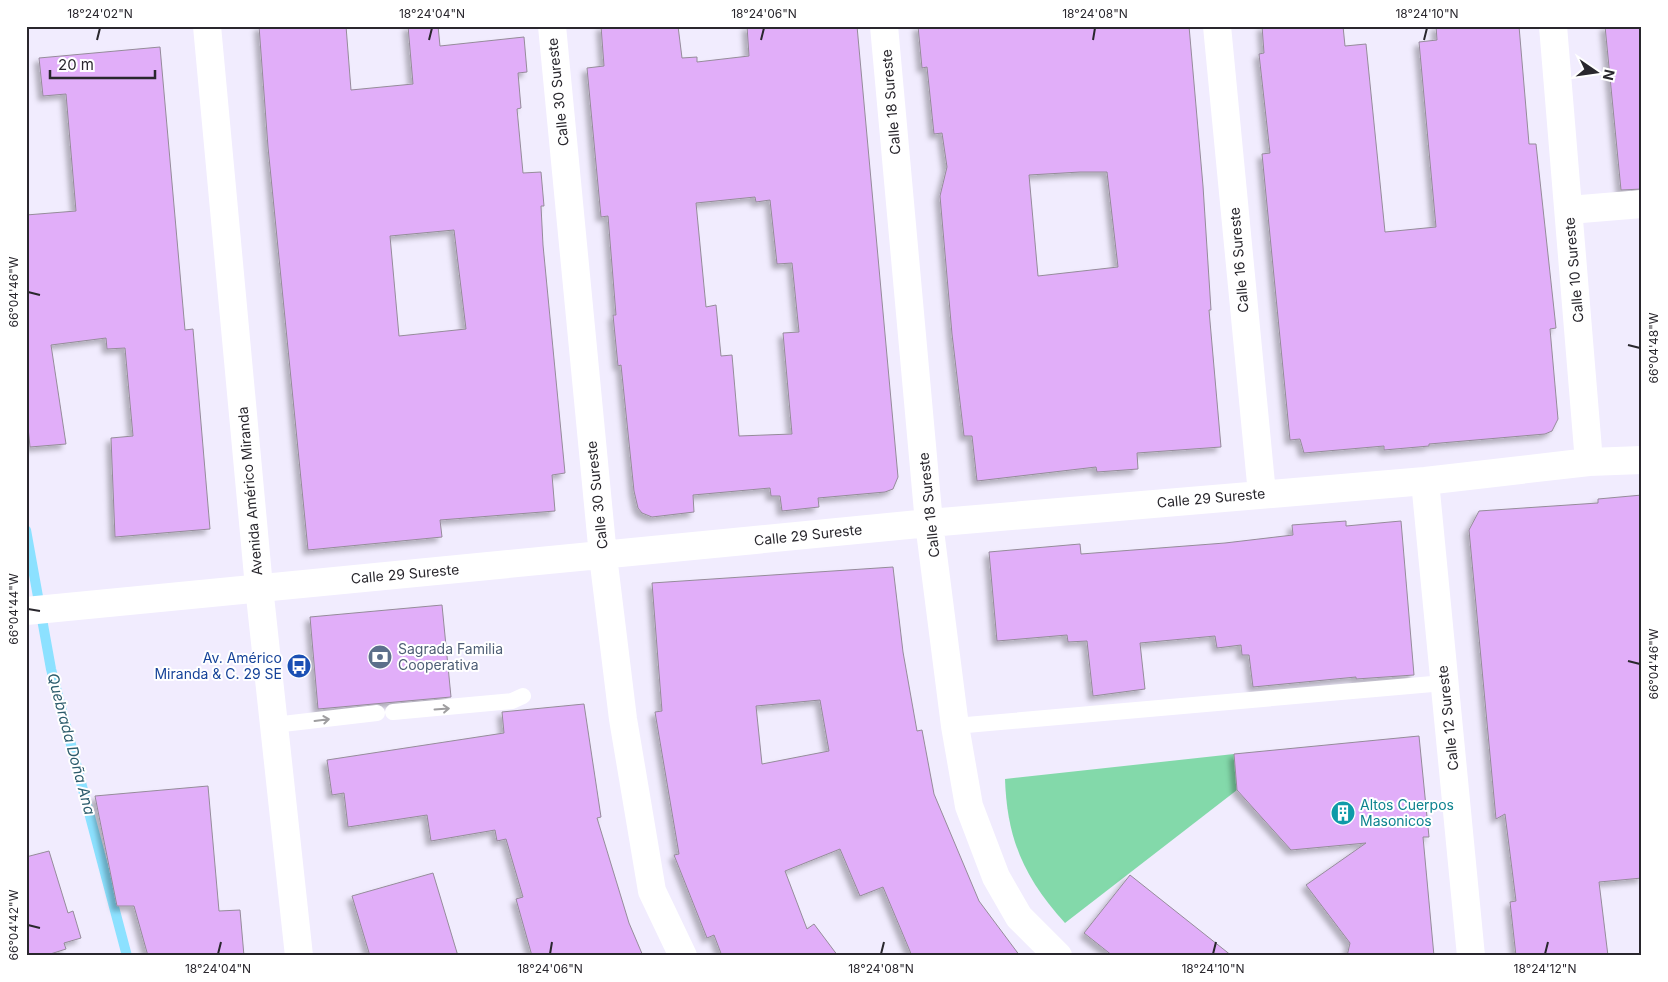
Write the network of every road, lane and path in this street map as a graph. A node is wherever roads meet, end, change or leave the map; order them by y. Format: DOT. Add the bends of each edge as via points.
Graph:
graph roads {
  1 [pos="207,26"];
  2 [pos="552,26"];
  3 [pos="884,26"];
  4 [pos="1217,26"];
  5 [pos="1553,26"];
  6 [pos="1642,204"];
  7 [pos="1569,210"];
  8 [pos="1642,460"];
  9 [pos="1590,462"];
  10 [pos="1425,481"];
  11 [pos="1262,494"];
  12 [pos="929,523"];
  13 [pos="603,556"];
  14 [pos="259,587"];
  15 [pos="26,611"];
  16 [pos="1444,683"];
  17 [pos="524,696"];
  18 [pos="274,725"];
  19 [pos="955,726"];
  20 [pos="299,956"];
  21 [pos="683,956"];
  22 [pos="1058,956"];
  23 [pos="1471,956"];
  1 -- 14 [label="street, Avenida Américo Miranda"];
  2 -- 13 [label="street, Calle 30 Sureste"];
  3 -- 12 [label="street, Calle 18 Sureste"];
  4 -- 11 [label="street, Calle 16 Sureste"];
  5 -- 7 [label="street, Calle 10 Sureste"];
  6 -- 7 [label="street"];
  7 -- 9 [label="street, Calle 10 Sureste"];
  8 -- 9 [label="street"];
  9 -- 10 [label="street, Calle 29 Sureste"];
  10 -- 11 [label="street, Calle 29 Sureste"];
  10 -- 16 [label="street, Calle 12 Sureste"];
  11 -- 12 [label="street, Calle 29 Sureste"];
  12 -- 13 [label="street, Calle 29 Sureste"];
  12 -- 19 [label="street, Calle 18 Sureste"];
  13 -- 14 [label="street, Calle 29 Sureste"];
  13 -- 21 [label="street, Calle 30 Sureste" via="623,719 652,890"];
  14 -- 15 [label="street, Calle 29 Sureste"];
  14 -- 18 [label="street, Avenida Américo Miranda"];
  16 -- 19 [label="lane"];
  16 -- 23 [label="street, Calle 12 Sureste"];
  18 -- 17 [label="lane, one-way" via="512,701"];
  18 -- 20 [label="street, Avenida Américo Miranda"];
  19 -- 22 [label="street, Calle 18 Sureste" via="969,806 996,877 1019,917"];
}
